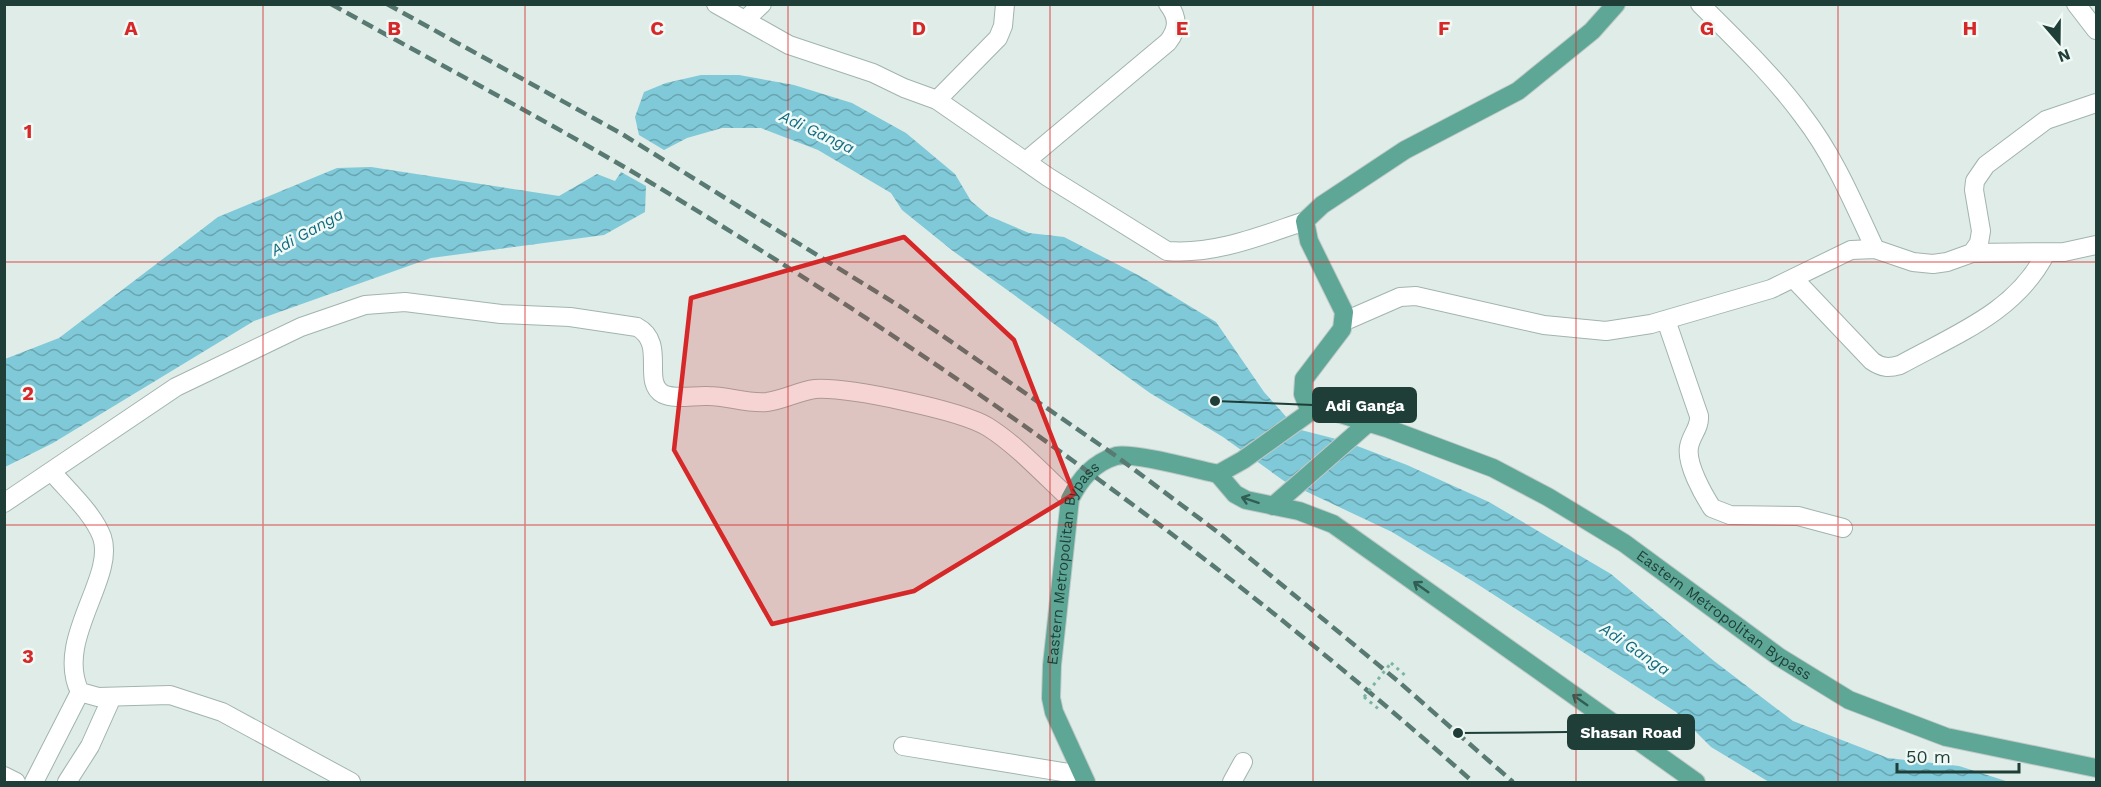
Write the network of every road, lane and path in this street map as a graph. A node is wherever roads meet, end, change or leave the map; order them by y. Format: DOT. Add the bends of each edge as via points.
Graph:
graph roads {
  1 [pos="716,4"];
  2 [pos="762,4"];
  3 [pos="1005,4"];
  4 [pos="1168,4"];
  5 [pos="1616,4"];
  6 [pos="1700,4"];
  7 [pos="2076,4"];
  8 [pos="745,20"];
  9 [pos="2097,30"];
  10 [pos="937,100"];
  11 [pos="2097,103"];
  12 [pos="1026,161"];
  13 [pos="1305,220"];
  14 [pos="2097,245"];
  15 [pos="1875,249"];
  16 [pos="2046,252"];
  17 [pos="1972,253"];
  18 [pos="1794,279"];
  19 [pos="1666,320"];
  20 [pos="1345,321"];
  21 [pos="1304,417"];
  22 [pos="1368,423"];
  23 [pos="52,472"];
  24 [pos="1218,474"];
  25 [pos="1070,499"];
  26 [pos="1279,501"];
  27 [pos="4,503"];
  28 [pos="1843,528"];
  29 [pos="1407,677"];
  30 [pos="80,692"];
  31 [pos="112,697"];
  32 [pos="1381,711"];
  33 [pos="903,746"];
  34 [pos="1243,762"];
  35 [pos="2097,768"];
  36 [pos="4,776"];
  37 [pos="1084,779"];
  38 [pos="16,783"];
  39 [pos="34,783"];
  40 [pos="67,783"];
  41 [pos="351,783"];
  42 [pos="1232,783"];
  43 [pos="1696,783"];
  1 -- 8 [label="street"];
  2 -- 8 [label="street"];
  3 -- 10 [label="street" via="998,38"];
  4 -- 12 [label="street" via="1177,22 1168,42"];
  5 -- 13 [label="main road" via="1592,31 1518,91 1405,150"];
  6 -- 15 [label="street" via="1805,117 1845,183"];
  7 -- 9 [label="street"];
  8 -- 10 [label="street" via="789,45 873,73"];
  10 -- 12 [label="street"];
  11 -- 17 [label="street" via="2046,120 1986,165 1975,181 1974,198 1981,231"];
  12 -- 13 [label="street" via="1167,251 1190,253 1218,248"];
  13 -- 20 [label="main road" via="1309,241"];
  14 -- 16 [label="street"];
  15 -- 17 [label="street" via="1933,264"];
  15 -- 18 [label="street" via="1839,254"];
  16 -- 17 [label="street"];
  16 -- 18 [label="street" via="2035,274 2006,305 1891,368 1872,361"];
  18 -- 19 [label="street"];
  19 -- 20 [label="street" via="1627,330 1579,330 1416,296 1400,297"];
  19 -- 28 [label="street" via="1699,416 1689,457 1712,508 1730,515 1798,516"];
  20 -- 21 [label="main road" via="1304,379"];
  21 -- 22 [label="main road, Eastern Metropolitan Bypass" via="1334,412"];
  21 -- 24 [label="main road"];
  22 -- 26 [label="main road"];
  22 -- 35 [label="main road, Eastern Metropolitan Bypass" via="1493,468 1548,497 1624,543 1779,657 1849,700 1946,737"];
  23 -- 25 [label="street" via="158,397 207,372 327,317 365,305 405,302 637,327 650,338 657,389 670,396 767,402 820,389 951,412 1006,440"];
  23 -- 27 [label="street"];
  23 -- 30 [label="street" via="103,540 100,568 75,644 74,667"];
  24 -- 25 [label="main road, Eastern Metropolitan Bypass" via="1116,456 1088,471"];
  26 -- 24 [label="main road, one-way" via="1246,500 1235,494"];
  25 -- 37 [label="main road, Eastern Metropolitan Bypass" via="1051,698"];
  43 -- 26 [label="main road, one-way" via="1333,524"];
  29 -- 32 [label="path, bridge" via="1391,663 1364,697"];
  30 -- 31 [label="street" via="86,696"];
  30 -- 39 [label="street"];
  31 -- 40 [label="street" via="90,746"];
  31 -- 41 [label="street" via="170,695 222,712"];
  33 -- 37 [label="street"];
  34 -- 42 [label="street"];
  36 -- 38 [label="street"];
}
